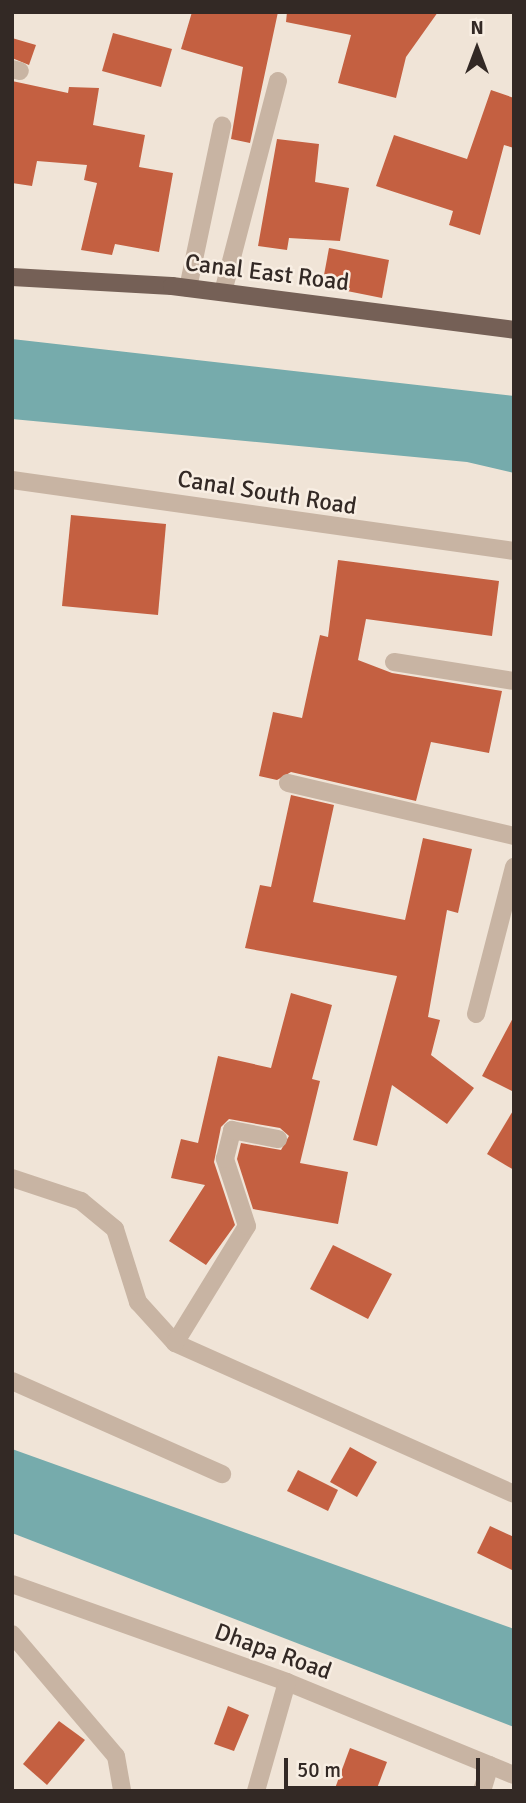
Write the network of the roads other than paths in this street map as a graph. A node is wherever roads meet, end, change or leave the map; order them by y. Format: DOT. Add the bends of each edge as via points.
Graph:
graph roads {
  1 [pos="278,81"];
  2 [pos="222,126"];
  3 [pos="12,277"];
  4 [pos="188,288"];
  5 [pos="223,292"];
  6 [pos="514,330"];
  7 [pos="12,480"];
  8 [pos="514,551"];
  9 [pos="394,662"];
  10 [pos="514,681"];
  11 [pos="288,783"];
  12 [pos="514,836"];
  13 [pos="514,867"];
  14 [pos="476,1014"];
  15 [pos="278,1139"];
  16 [pos="12,1178"];
  17 [pos="175,1343"];
  18 [pos="12,1381"];
  19 [pos="222,1474"];
  20 [pos="514,1494"];
  21 [pos="12,1584"];
  22 [pos="12,1634"];
  23 [pos="287,1682"];
  24 [pos="490,1765"];
  25 [pos="514,1775"];
  26 [pos="122,1791"];
  27 [pos="256,1791"];
  28 [pos="482,1791"];
  1 -- 5 [label="street"];
  2 -- 4 [label="street"];
  3 -- 4 [label="main road, Canal East Road"];
  4 -- 5 [label="main road, Canal East Road"];
  5 -- 6 [label="main road, Canal East Road"];
  7 -- 8 [label="street, Canal South Road"];
  9 -- 10 [label="street"];
  11 -- 12 [label="street"];
  13 -- 14 [label="street"];
  15 -- 17 [label="street" via="232,1130 225,1160 247,1227"];
  16 -- 17 [label="street" via="81,1200 115,1229 138,1302"];
  17 -- 20 [label="street"];
  18 -- 19 [label="street"];
  21 -- 23 [label="street, Dhapa Road"];
  22 -- 26 [label="street" via="116,1756"];
  23 -- 24 [label="street, Dhapa Road"];
  23 -- 27 [label="street"];
  24 -- 25 [label="street, Dhapa Road"];
  24 -- 28 [label="street"];
}
